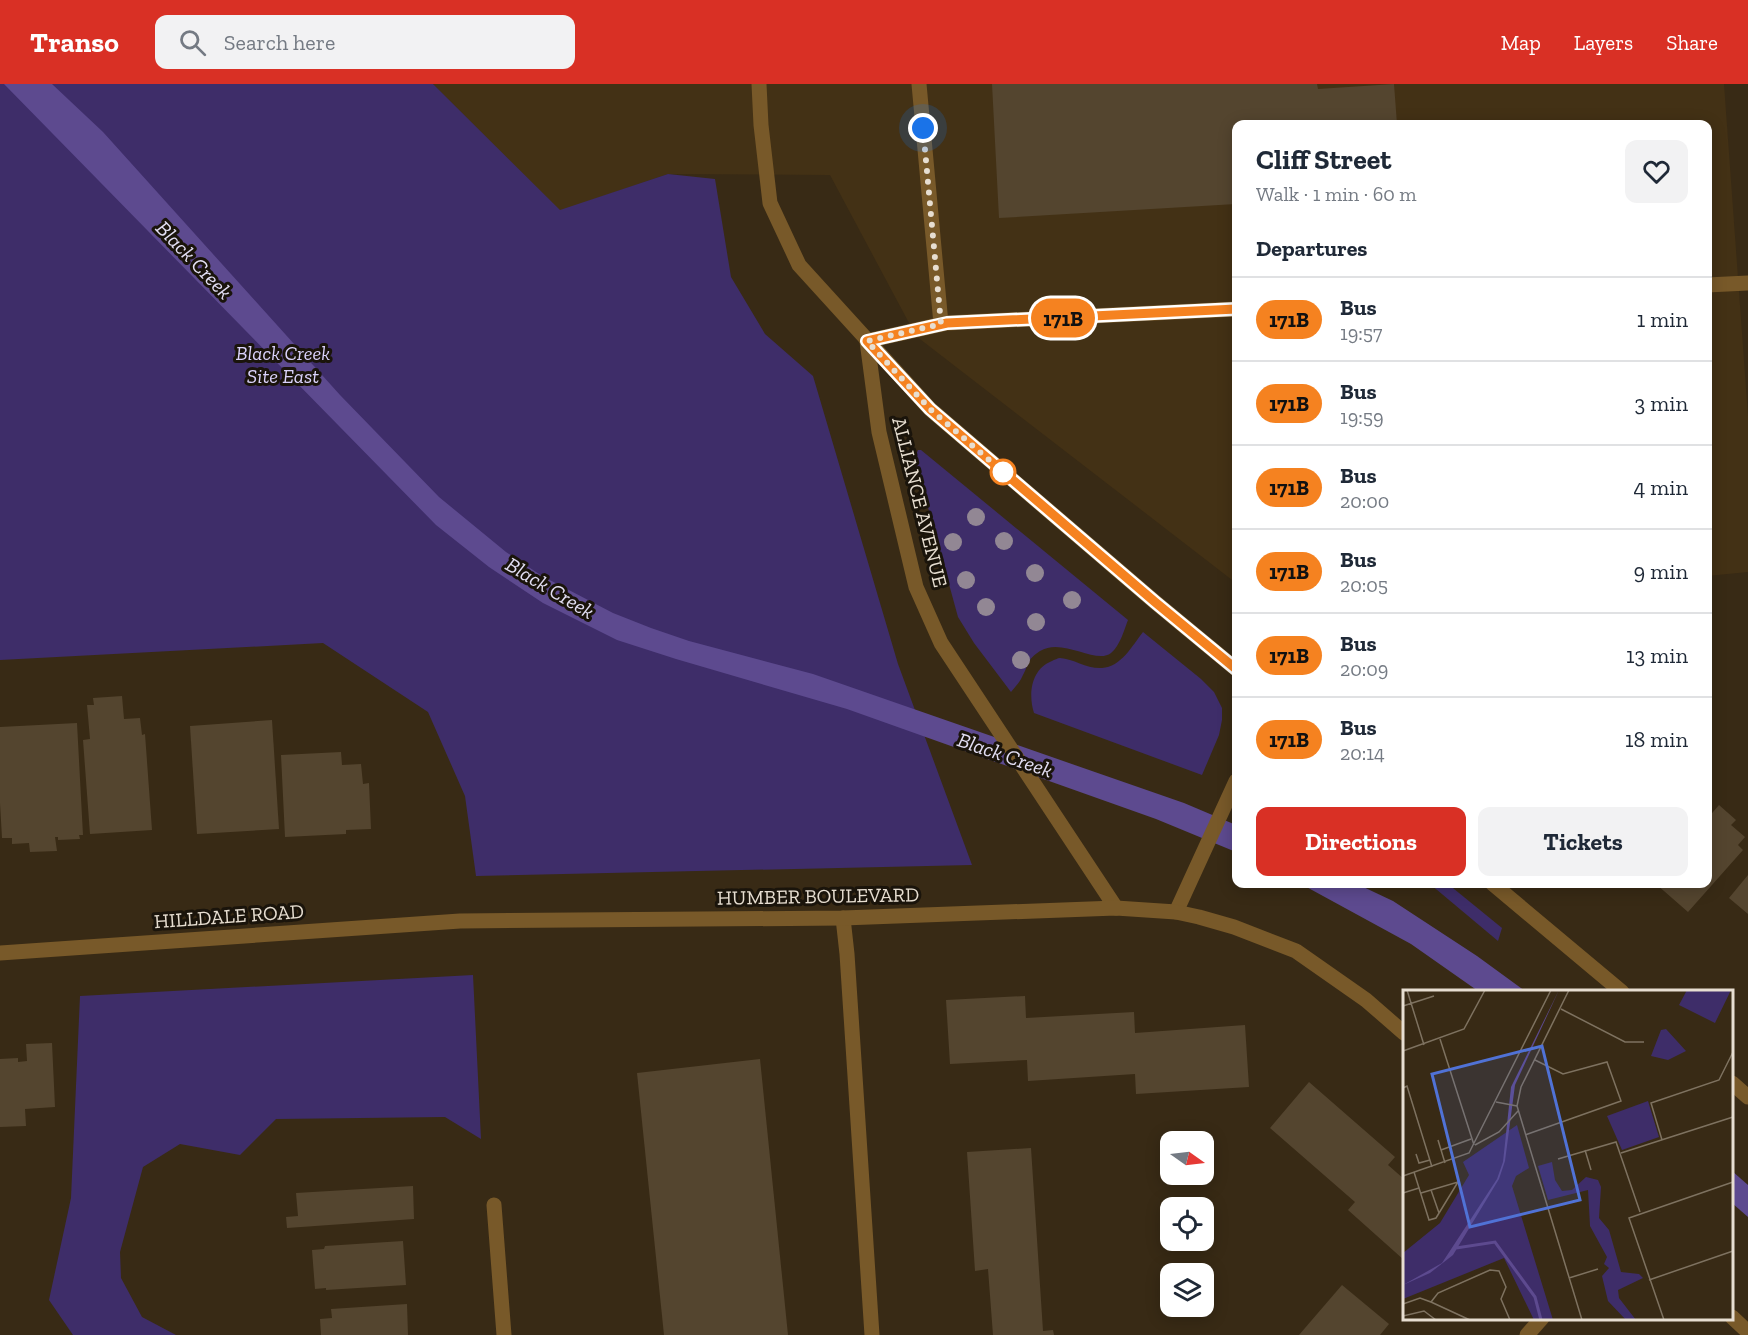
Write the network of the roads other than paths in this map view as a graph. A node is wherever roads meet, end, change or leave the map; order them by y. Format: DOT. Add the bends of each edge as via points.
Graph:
graph roads {
  1 [pos="759,84"];
  2 [pos="920,84"];
  3 [pos="1748,283"];
  4 [pos="1712,285"];
  5 [pos="1232,309"];
  6 [pos="941,324"];
  7 [pos="867,341"];
  8 [pos="1232,666"];
  9 [pos="1232,791"];
  10 [pos="1498,888"];
  11 [pos="1116,908"];
  12 [pos="1176,912"];
  13 [pos="843,918"];
  14 [pos="460,921"];
  15 [pos="0,953"];
  16 [pos="1620,990"];
  17 [pos="1403,1032"];
  18 [pos="1733,1085"];
  19 [pos="1748,1097"];
  20 [pos="494,1204"];
  21 [pos="1733,1319"];
  22 [pos="1540,1320"];
  23 [pos="1748,1332"];
  24 [pos="504,1335"];
  25 [pos="872,1335"];
  26 [pos="1527,1335"];
  1 -- 7 [label="street" via="770,203 799,265"];
  2 -- 6 [label="street"];
  3 -- 4 [label="street"];
  5 -- 6 [label="street"];
  6 -- 7 [label="street"];
  7 -- 8 [label="street" via="930,409"];
  7 -- 11 [label="street, ALLIANCE AVENUE" via="879,432 916,587 941,643 962,677"];
  9 -- 12 [label="street"];
  10 -- 16 [label="street"];
  11 -- 12 [label="street, HUMBER BOULEVARD"];
  11 -- 13 [label="street, HUMBER BOULEVARD"];
  12 -- 17 [label="street, HUMBER BOULEVARD" via="1234,927 1296,951 1366,1000"];
  13 -- 14 [label="street, HUMBER BOULEVARD"];
  13 -- 25 [label="street"];
  14 -- 15 [label="street, HILLDALE ROAD"];
  18 -- 19 [label="street"];
  20 -- 24 [label="street"];
  21 -- 23 [label="street"];
  22 -- 26 [label="street"];
}
